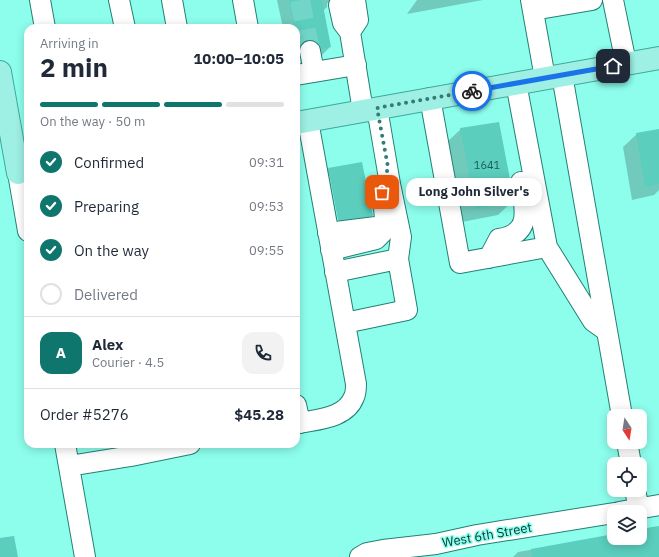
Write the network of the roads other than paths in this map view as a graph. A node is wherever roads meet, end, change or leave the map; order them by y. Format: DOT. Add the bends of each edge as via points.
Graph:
graph roads {
  1 [pos="40,0"];
  2 [pos="50,0"];
  3 [pos="119,0"];
  4 [pos="172,0"];
  5 [pos="243,0"];
  6 [pos="592,0"];
  7 [pos="613,0"];
  8 [pos="347,2"];
  9 [pos="532,5"];
  10 [pos="44,24"];
  11 [pos="54,24"];
  12 [pos="124,24"];
  13 [pos="175,24"];
  14 [pos="247,24"];
  15 [pos="310,51"];
  16 [pos="659,58"];
  17 [pos="626,64"];
  18 [pos="356,65"];
  19 [pos="0,72"];
  20 [pos="305,74"];
  21 [pos="553,77"];
  22 [pos="516,83"];
  23 [pos="430,98"];
  24 [pos="370,109"];
  25 [pos="522,118"];
  26 [pos="302,122"];
  27 [pos="388,167"];
  28 [pos="15,173"];
  29 [pos="24,213"];
  30 [pos="330,242"];
  31 [pos="547,247"];
  32 [pos="489,258"];
  33 [pos="398,259"];
  34 [pos="335,272"];
  35 [pos="344,323"];
  36 [pos="607,331"];
  37 [pos="621,409"];
  38 [pos="300,417"];
  39 [pos="66,448"];
  40 [pos="150,448"];
  41 [pos="130,450"];
  42 [pos="69,466"];
  43 [pos="637,499"];
  44 [pos="629,505"];
  45 [pos="659,505"];
  46 [pos="607,514"];
  47 [pos="85,557"];
  48 [pos="360,557"];
  1 -- 10 [label="street"];
  2 -- 11 [label="street"];
  3 -- 12 [label="street"];
  4 -- 13 [label="street"];
  5 -- 14 [label="street"];
  6 -- 9 [label="street"];
  7 -- 17 [label="street"];
  8 -- 18 [label="street" via="358,20 350,32"];
  9 -- 21 [label="street"];
  15 -- 20 [label="street"];
  16 -- 17 [label="main road"];
  17 -- 21 [label="main road"];
  18 -- 20 [label="street"];
  18 -- 24 [label="street"];
  19 -- 28 [label="main road"];
  21 -- 22 [label="main road"];
  21 -- 36 [label="street"];
  22 -- 23 [label="main road"];
  22 -- 25 [label="street"];
  23 -- 24 [label="main road"];
  23 -- 32 [label="street" via="460,263"];
  24 -- 26 [label="main road"];
  24 -- 27 [label="street"];
  25 -- 31 [label="street"];
  25 -- 32 [label="street" via="513,131 525,220 516,233 509,238 499,239"];
  26 -- 30 [label="street"];
  27 -- 30 [label="street" via="382,192 384,226"];
  27 -- 33 [label="street" via="401,237"];
  28 -- 29 [label="street"];
  30 -- 34 [label="street"];
  31 -- 32 [label="street"];
  31 -- 36 [label="street" via="594,321"];
  33 -- 34 [label="street"];
  33 -- 35 [label="street" via="407,310"];
  34 -- 35 [label="street"];
  35 -- 38 [label="street" via="356,384 354,396 349,405 339,413 326,418"];
  36 -- 37 [label="street"];
  39 -- 42 [label="street"];
  40 -- 41 [label="street"];
  41 -- 42 [label="street"];
  42 -- 47 [label="street"];
  43 -- 44 [label="street"];
  43 -- 45 [label="street"];
  46 -- 48 [label="street, West 6th Street" via="436,544 383,550"];
}
